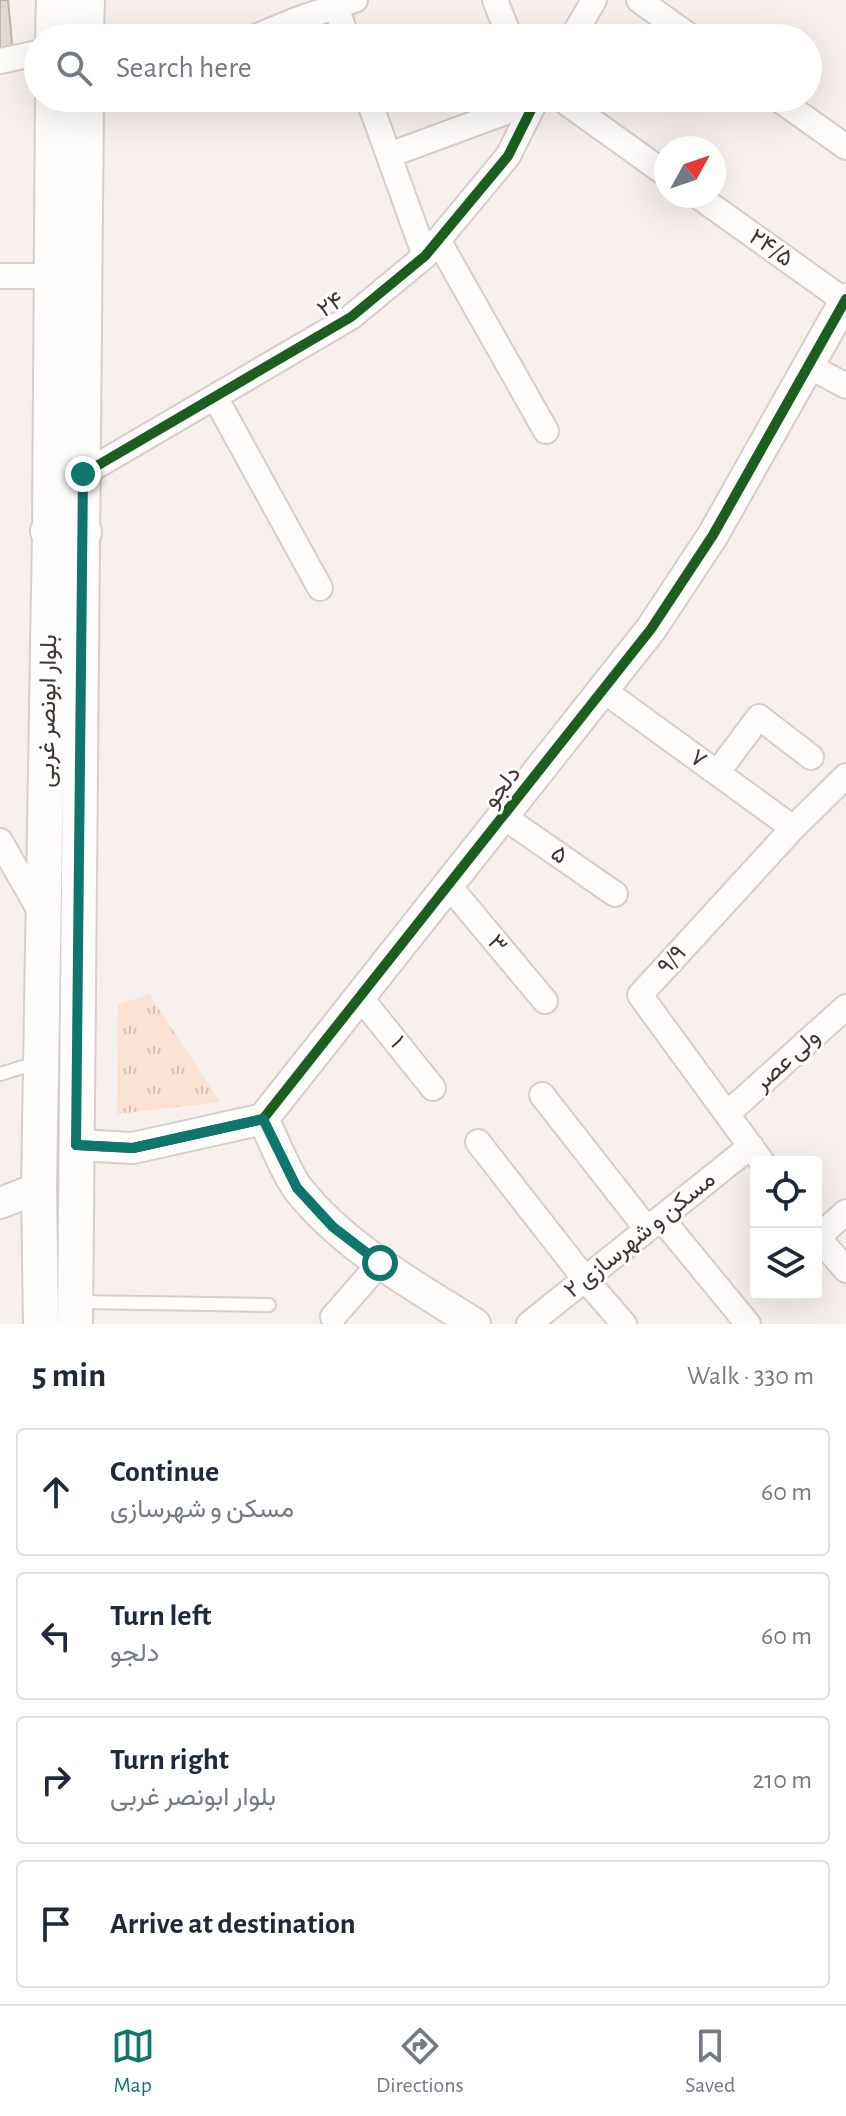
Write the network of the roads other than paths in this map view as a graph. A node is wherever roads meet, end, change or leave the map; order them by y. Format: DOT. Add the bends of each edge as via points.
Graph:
graph roads {
  1 [pos="54,0"];
  2 [pos="87,0"];
  3 [pos="495,0"];
  4 [pos="594,0"];
  5 [pos="639,0"];
  6 [pos="345,3"];
  7 [pos="293,10"];
  8 [pos="53,24"];
  9 [pos="86,24"];
  10 [pos="273,24"];
  11 [pos="346,24"];
  12 [pos="504,24"];
  13 [pos="580,24"];
  14 [pos="672,24"];
  15 [pos="24,56"];
  16 [pos="0,61"];
  17 [pos="53,112"];
  18 [pos="94,112"];
  19 [pos="373,112"];
  20 [pos="506,112"];
  21 [pos="534,112"];
  22 [pos="563,112"];
  23 [pos="797,112"];
  24 [pos="846,147"];
  25 [pos="389,155"];
  26 [pos="654,167"];
  27 [pos="715,208"];
  28 [pos="432,248"];
  29 [pos="0,276"];
  30 [pos="52,276"];
  31 [pos="845,300"];
  32 [pos="809,366"];
  33 [pos="846,386"];
  34 [pos="215,397"];
  35 [pos="546,431"];
  36 [pos="83,474"];
  37 [pos="66,531"];
  38 [pos="320,588"];
  39 [pos="603,690"];
  40 [pos="811,757"];
  41 [pos="717,773"];
  42 [pos="846,776"];
  43 [pos="504,817"];
  44 [pos="793,828"];
  45 [pos="0,841"];
  46 [pos="449,886"];
  47 [pos="615,894"];
  48 [pos="44,918"];
  49 [pos="360,997"];
  50 [pos="545,1001"];
  51 [pos="846,1007"];
  52 [pos="42,1061"];
  53 [pos="0,1074"];
  54 [pos="433,1088"];
  55 [pos="542,1095"];
  56 [pos="727,1114"];
  57 [pos="263,1119"];
  58 [pos="478,1142"];
  59 [pos="76,1145"];
  60 [pos="756,1154"];
  61 [pos="39,1188"];
  62 [pos="0,1203"];
  63 [pos="846,1212"];
  64 [pos="654,1223"];
  65 [pos="822,1232"];
  66 [pos="822,1242"];
  67 [pos="380,1263"];
  68 [pos="846,1270"];
  69 [pos="585,1279"];
  70 [pos="269,1305"];
  71 [pos="75,1313"];
  72 [pos="333,1317"];
  73 [pos="41,1324"];
  74 [pos="475,1324"];
  75 [pos="529,1324"];
  76 [pos="624,1324"];
  77 [pos="748,1324"];
  1 -- 8 [label="main road"];
  2 -- 9 [label="main road"];
  3 -- 12 [label="street"];
  4 -- 13 [label="street"];
  5 -- 14 [label="street"];
  6 -- 7 [label="street"];
  6 -- 11 [label="street"];
  7 -- 10 [label="street"];
  15 -- 16 [label="street"];
  17 -- 30 [label="main road, بلوار ابونصر غربی"];
  18 -- 36 [label="main road, بلوار ابونصر غربی"];
  19 -- 25 [label="street"];
  20 -- 25 [label="street"];
  21 -- 28 [label="street, ۲۴" via="508,156"];
  22 -- 26 [label="street"];
  23 -- 24 [label="street"];
  25 -- 28 [label="street"];
  27 -- 31 [label="street, ۲۴/۵"];
  28 -- 34 [label="street, ۲۴" via="351,317"];
  28 -- 35 [label="street"];
  29 -- 30 [label="street"];
  30 -- 37 [label="main road, بلوار ابونصر غربی"];
  31 -- 32 [label="street, دلجو"];
  32 -- 33 [label="street"];
  32 -- 39 [label="street, دلجو" via="713,535"];
  34 -- 36 [label="street, ۲۴"];
  34 -- 38 [label="street"];
  36 -- 37 [label="main road, بلوار ابونصر غربی"];
  37 -- 48 [label="main road, بلوار ابونصر غربی"];
  37 -- 59 [label="main road, بلوار ابونصر غربی"];
  39 -- 41 [label="street, ۷"];
  39 -- 43 [label="street, دلجو"];
  40 -- 41 [label="street" via="759,717"];
  41 -- 44 [label="street, ۷"];
  42 -- 44 [label="street, ۹/۹"];
  43 -- 46 [label="street, دلجو"];
  43 -- 47 [label="street, ۵"];
  44 -- 56 [label="street, ۹/۹" via="640,995"];
  45 -- 48 [label="street"];
  46 -- 49 [label="street, دلجو"];
  46 -- 50 [label="street, ۳"];
  48 -- 52 [label="main road, بلوار ابونصر غربی"];
  49 -- 54 [label="street, ۱"];
  49 -- 57 [label="street, دلجو"];
  51 -- 56 [label="street, ولی عصر"];
  52 -- 53 [label="lane"];
  52 -- 61 [label="main road, بلوار ابونصر غربی"];
  55 -- 64 [label="street"];
  56 -- 60 [label="street, ۹/۹"];
  57 -- 59 [label="street" via="133,1148"];
  57 -- 67 [label="street" via="297,1188 333,1227"];
  58 -- 69 [label="street"];
  59 -- 71 [label="main road, بلوار ابونصر غربی"];
  60 -- 64 [label="street, مسکن و شهرسازی ۲"];
  61 -- 62 [label="street"];
  61 -- 73 [label="main road, بلوار ابونصر غربی"];
  63 -- 65 [label="street"];
  64 -- 69 [label="street, مسکن و شهرسازی ۲"];
  64 -- 77 [label="street"];
  66 -- 68 [label="street"];
  67 -- 72 [label="street"];
  67 -- 74 [label="street"];
  69 -- 75 [label="street, مسکن و شهرسازی ۲"];
  69 -- 76 [label="street"];
  70 -- 71 [label="lane"];
}
